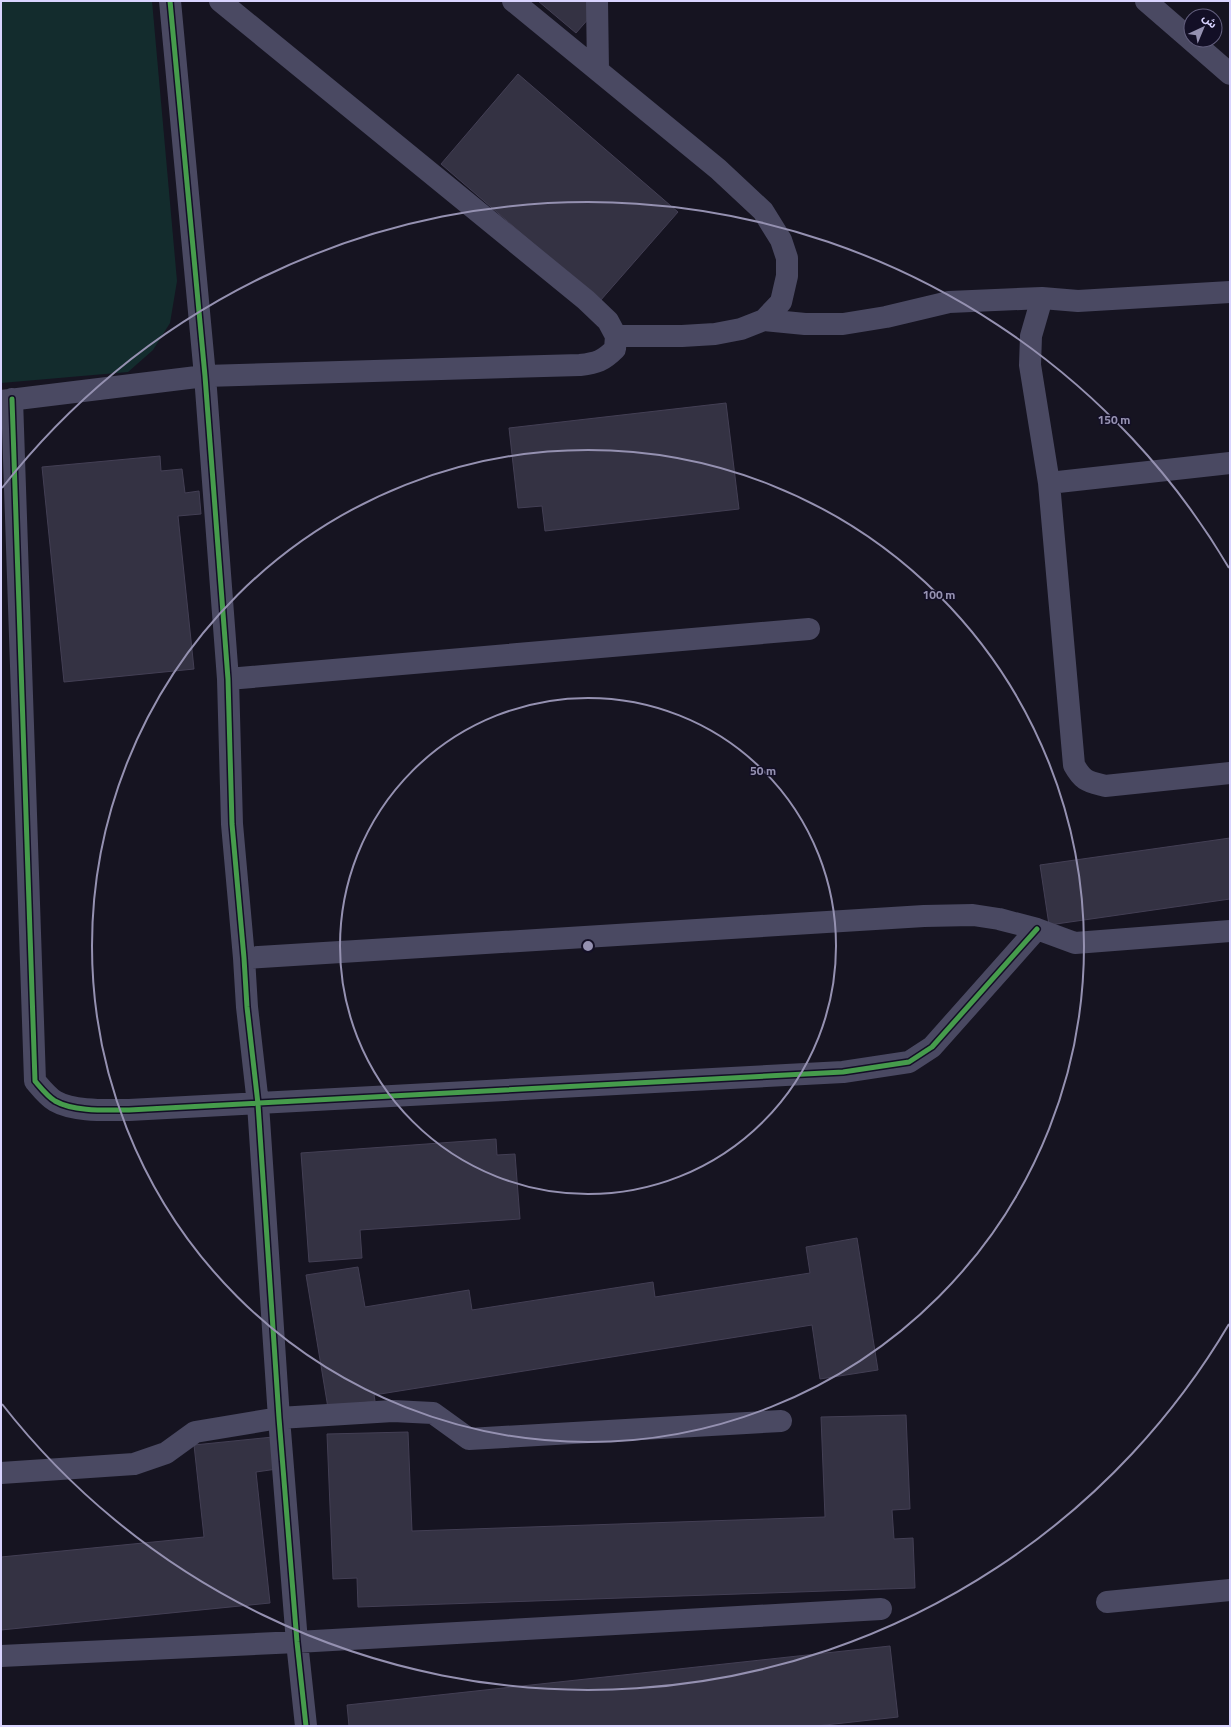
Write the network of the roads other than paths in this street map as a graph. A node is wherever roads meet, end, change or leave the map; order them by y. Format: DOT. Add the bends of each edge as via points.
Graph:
graph roads {
  1 [pos="170,1"];
  2 [pos="220,1"];
  3 [pos="513,1"];
  4 [pos="597,1"];
  5 [pos="1146,1"];
  6 [pos="1183,33"];
  7 [pos="1200,48"];
  8 [pos="598,70"];
  9 [pos="1230,74"];
  10 [pos="1230,292"];
  11 [pos="1042,298"];
  12 [pos="764,320"];
  13 [pos="616,336"];
  14 [pos="205,376"];
  15 [pos="6,400"];
  16 [pos="1230,463"];
  17 [pos="1049,483"];
  18 [pos="809,629"];
  19 [pos="228,679"];
  20 [pos="1230,773"];
  21 [pos="1038,929"];
  22 [pos="1230,930"];
  23 [pos="244,958"];
  24 [pos="258,1104"];
  25 [pos="279,1418"];
  26 [pos="780,1422"];
  27 [pos="1,1473"];
  28 [pos="1230,1590"];
  29 [pos="1107,1602"];
  30 [pos="881,1609"];
  31 [pos="297,1642"];
  32 [pos="1,1656"];
  33 [pos="306,1726"];
  1 -- 14 [label="street"];
  2 -- 13 [label="street" via="586,300 608,321"];
  3 -- 8 [label="street"];
  4 -- 8 [label="street"];
  5 -- 6 [label="street"];
  7 -- 9 [label="street"];
  8 -- 12 [label="street" via="718,169 763,211 781,240 787,258 787,276 781,302"];
  10 -- 11 [label="street" via="1078,301"];
  11 -- 12 [label="street" via="949,302 843,324"];
  11 -- 17 [label="street" via="1029,350 1033,394"];
  12 -- 13 [label="street" via="741,329 715,334"];
  13 -- 14 [label="street" via="615,349 607,357 597,363 580,365"];
  14 -- 15 [label="street"];
  14 -- 19 [label="street"];
  15 -- 24 [label="street" via="35,1081 56,1101 69,1106 98,1110"];
  16 -- 17 [label="street"];
  17 -- 20 [label="street" via="1074,765 1081,777 1091,783 1105,786"];
  18 -- 19 [label="street"];
  19 -- 23 [label="street" via="232,824"];
  21 -- 22 [label="street" via="1075,943"];
  21 -- 23 [label="street" via="973,915 924,916"];
  21 -- 24 [label="street" via="932,1047 909,1062 844,1072"];
  23 -- 24 [label="street"];
  24 -- 25 [label="street"];
  25 -- 26 [label="street" via="393,1411 433,1413 469,1438"];
  25 -- 27 [label="street" via="195,1432 166,1453 134,1464"];
  25 -- 31 [label="street"];
  28 -- 29 [label="street"];
  30 -- 31 [label="street"];
  31 -- 32 [label="street"];
  31 -- 33 [label="street"];
}
